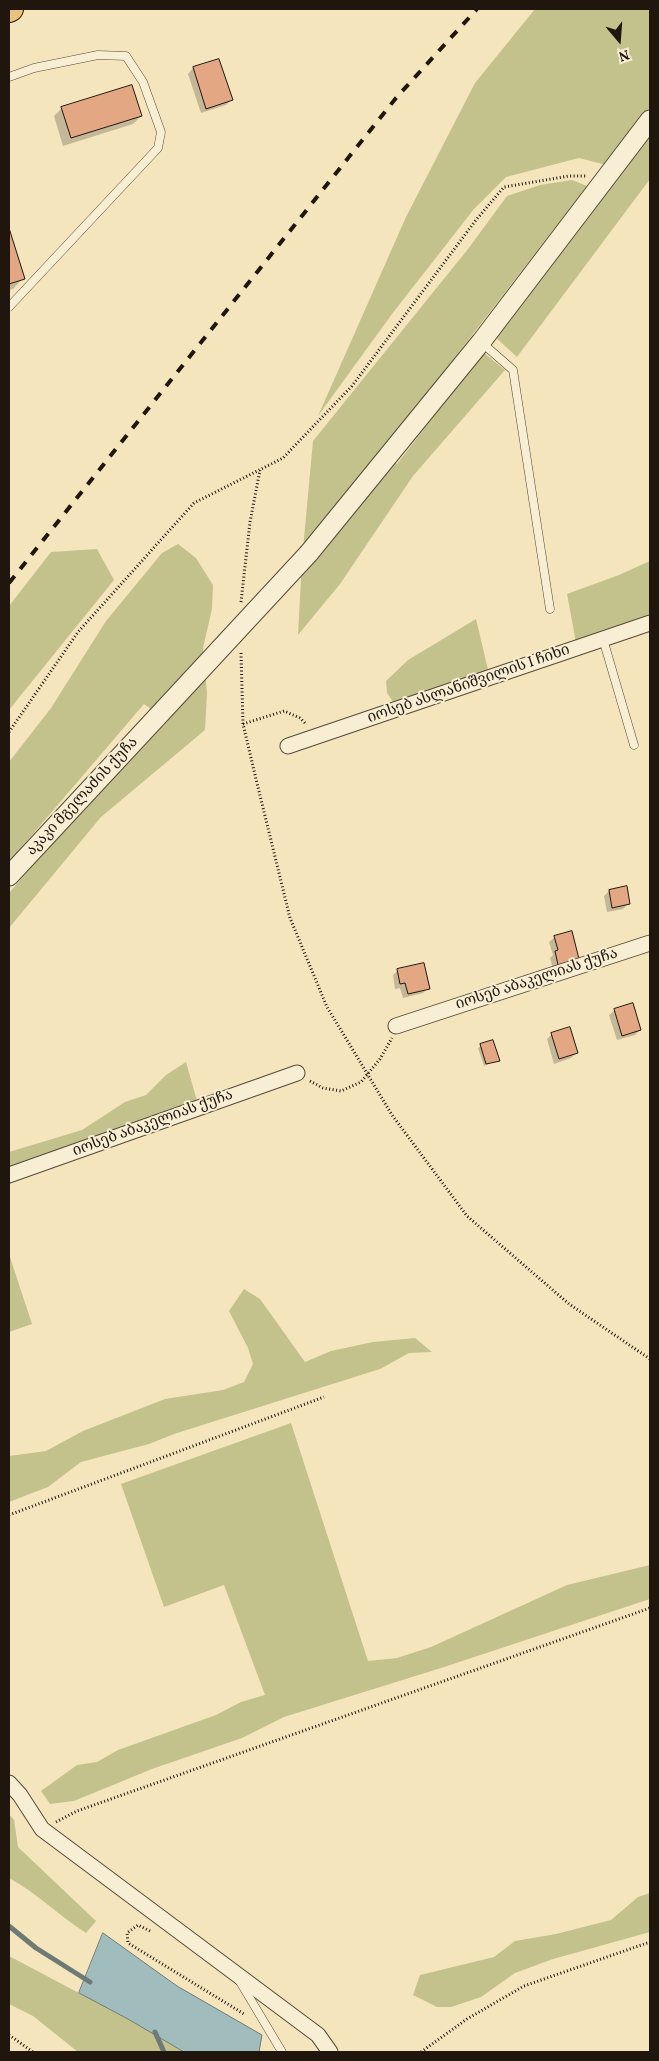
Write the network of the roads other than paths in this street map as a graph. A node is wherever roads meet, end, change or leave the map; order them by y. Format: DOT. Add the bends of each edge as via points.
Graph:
graph roads {
  1 [pos="9,77"];
  2 [pos="650,120"];
  3 [pos="9,307"];
  4 [pos="481,342"];
  5 [pos="550,609"];
  6 [pos="650,623"];
  7 [pos="603,639"];
  8 [pos="634,745"];
  9 [pos="288,746"];
  10 [pos="9,876"];
  11 [pos="650,943"];
  12 [pos="396,1026"];
  13 [pos="297,1073"];
  14 [pos="9,1175"];
  15 [pos="9,1783"];
  16 [pos="234,1972"];
  17 [pos="282,2052"];
  18 [pos="330,2052"];
  1 -- 3 [label="lane" via="34,68 98,55 126,56 143,82 161,132 158,148"];
  2 -- 4 [label="street, აკაკი მგელაძის ქუჩა"];
  4 -- 5 [label="lane" via="513,370"];
  4 -- 10 [label="street, აკაკი მგელაძის ქუჩა, bridge" via="309,553"];
  6 -- 7 [label="street, იოსებ ასლანიშვილის I ჩიხი"];
  7 -- 8 [label="lane"];
  7 -- 9 [label="street, იოსებ ასლანიშვილის I ჩიხი"];
  11 -- 12 [label="street, იოსებ აბაკელიას ქუჩა"];
  13 -- 14 [label="street, იოსებ აბაკელიას ქუჩა"];
  15 -- 16 [label="street" via="42,1829"];
  16 -- 17 [label="lane"];
  16 -- 18 [label="street" via="318,2035"];
}
